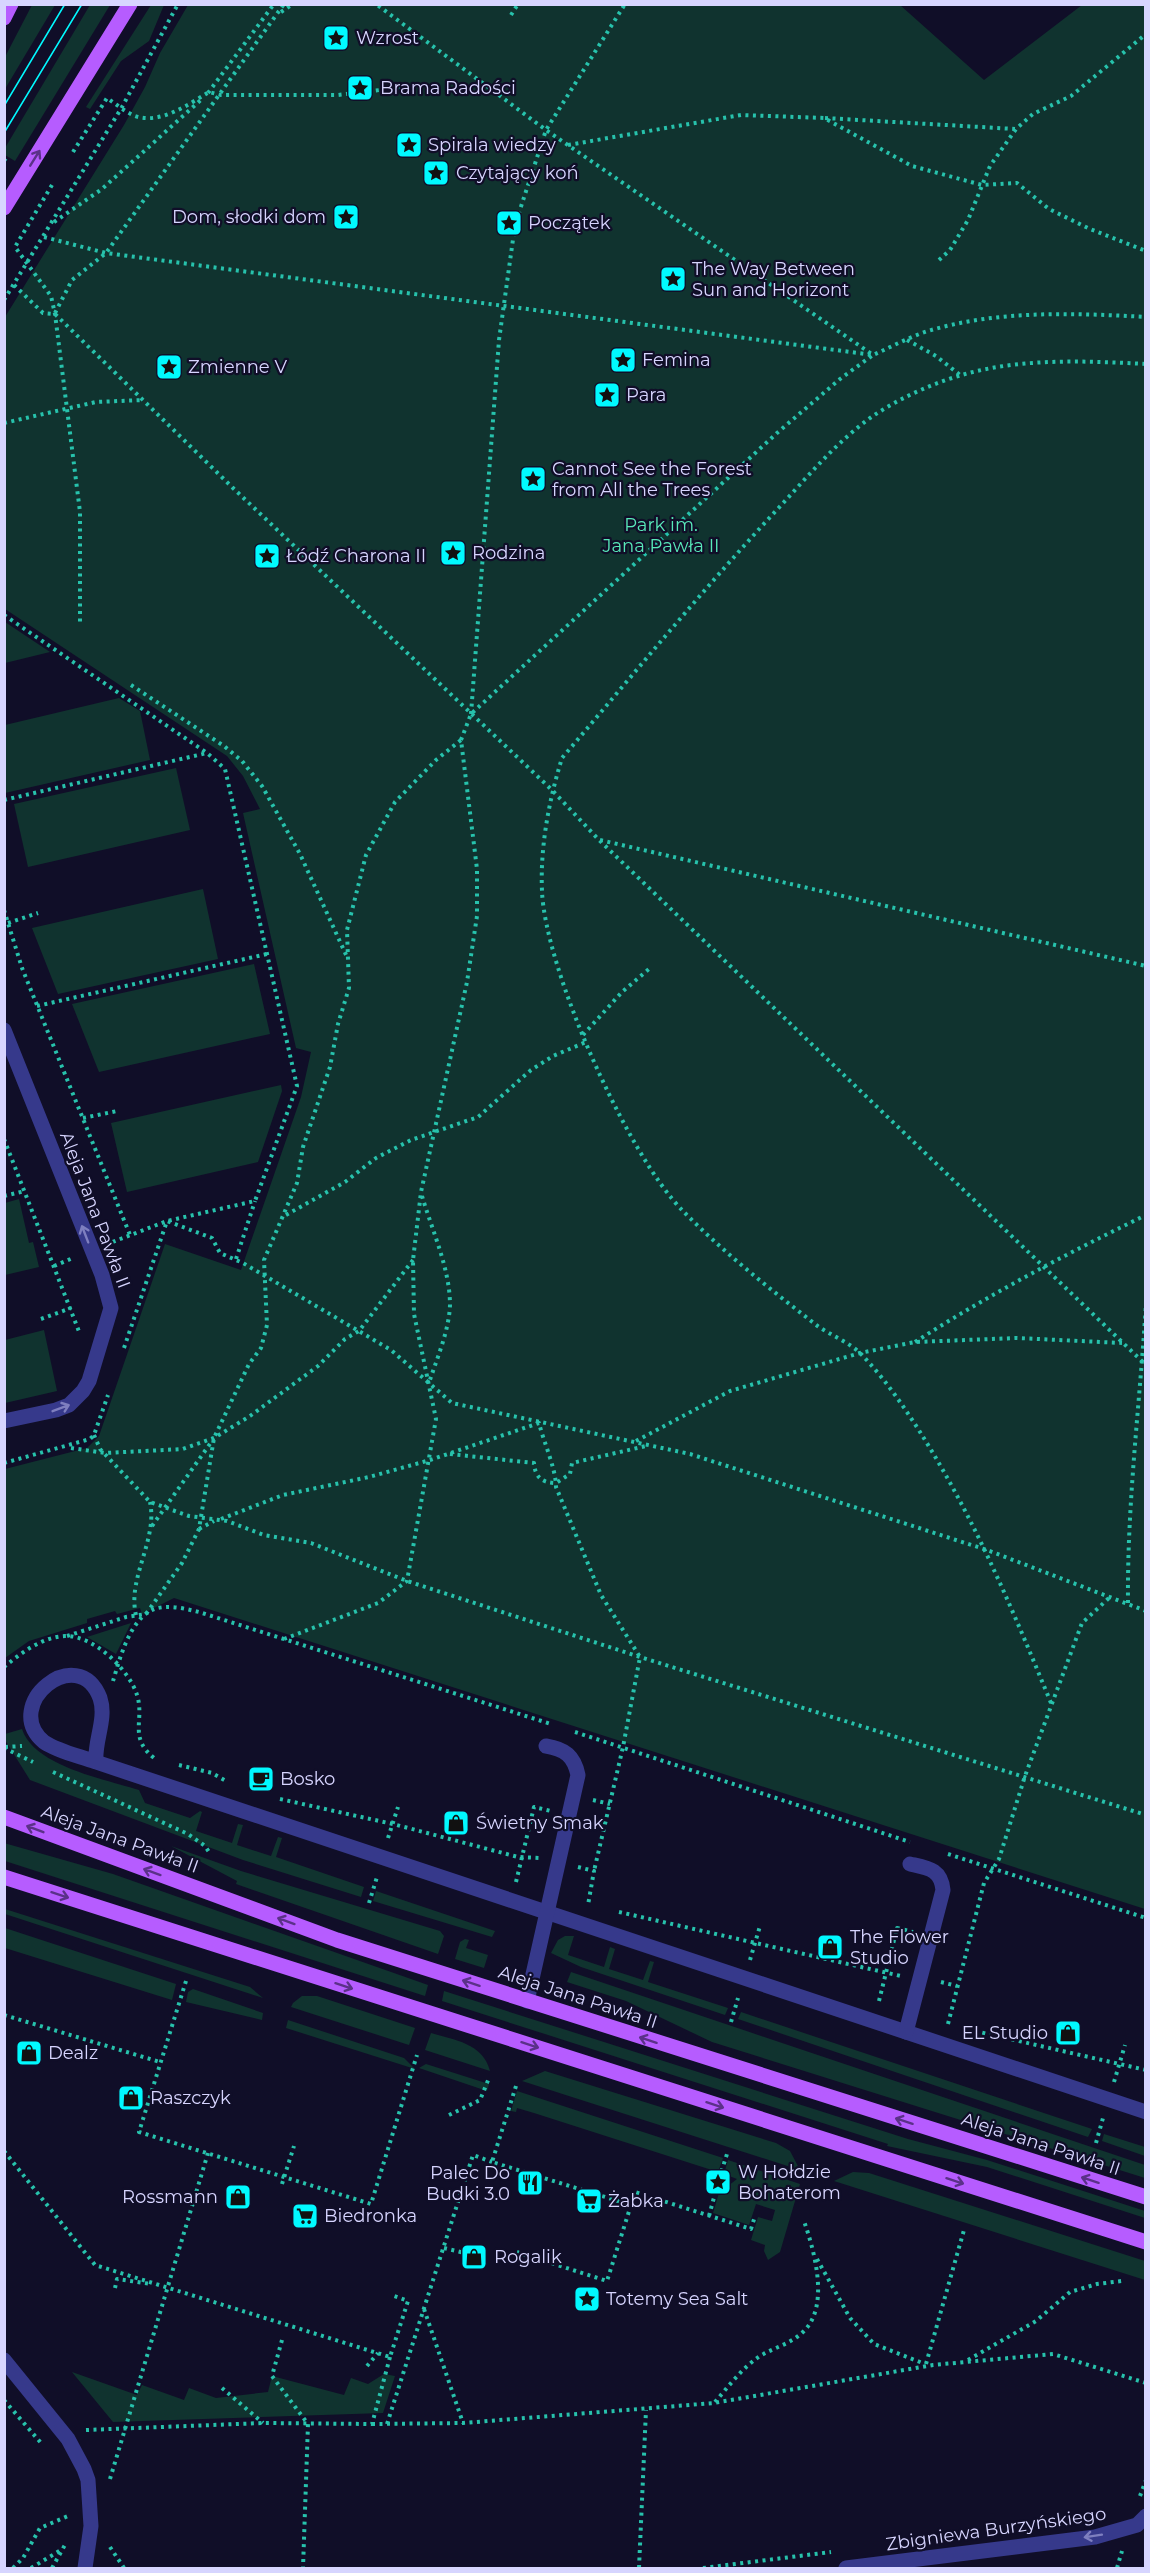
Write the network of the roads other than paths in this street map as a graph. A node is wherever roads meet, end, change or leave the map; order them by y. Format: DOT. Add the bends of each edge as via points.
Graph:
graph roads {
  1 [pos="11,4"];
  2 [pos="130,4"];
  3 [pos="4,18"];
  4 [pos="4,208"];
  5 [pos="4,1030"];
  6 [pos="4,1421"];
  7 [pos="546,1746"];
  8 [pos="96,1762"];
  9 [pos="4,1817"];
  10 [pos="910,1864"];
  11 [pos="4,1877"];
  12 [pos="547,1912"];
  13 [pos="526,2001"];
  14 [pos="906,2032"];
  15 [pos="1146,2112"];
  16 [pos="1146,2197"];
  17 [pos="1146,2242"];
  18 [pos="4,2360"];
  19 [pos="1146,2516"];
  20 [pos="85,2568"];
  21 [pos="846,2568"];
  1 -- 3 [label="main road"];
  4 -- 2 [label="main road, one-way"];
  6 -- 5 [label="street, Aleja Jana Pawła II, one-way" via="56,1410 78,1398 89,1381 111,1308 102,1275"];
  7 -- 12 [label="street" via="570,1755 578,1775"];
  8 -- 8 [label="street" via="42,1741 30,1721 29,1709 39,1687 60,1676 72,1676 88,1683 99,1697 102,1708"];
  8 -- 12 [label="street"];
  13 -- 9 [label="main road, Aleja Jana Pawła II, one-way" via="337,1940"];
  10 -- 14 [label="street" via="935,1870 942,1877 943,1890"];
  11 -- 17 [label="main road, one-way"];
  12 -- 13 [label="street"];
  12 -- 14 [label="street"];
  16 -- 13 [label="main road, Aleja Jana Pawła II, one-way"];
  14 -- 15 [label="street"];
  18 -- 20 [label="street" via="68,2439 84,2469 91,2526"];
  19 -- 21 [label="street, Zbigniewa Burzyńskiego, one-way" via="1137,2525 1095,2536"];
}
